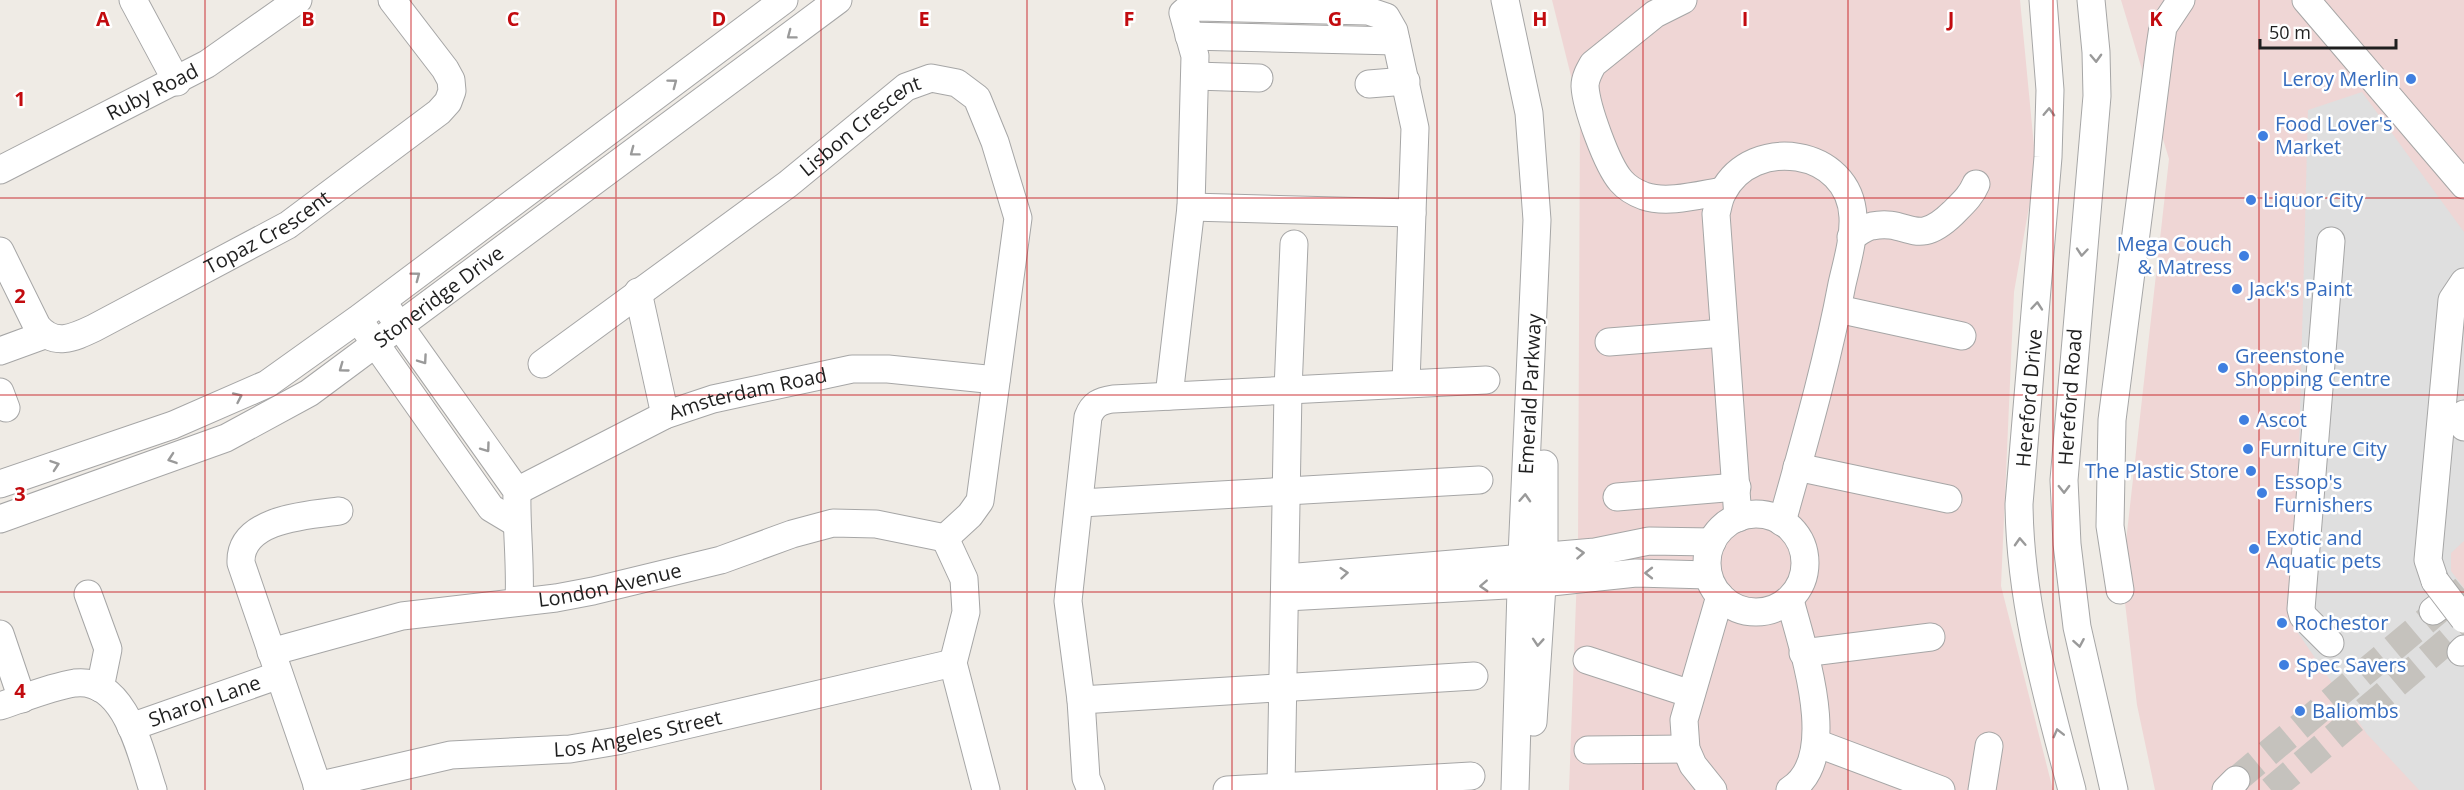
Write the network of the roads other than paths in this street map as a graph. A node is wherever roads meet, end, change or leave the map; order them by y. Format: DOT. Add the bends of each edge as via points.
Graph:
graph roads {
  1 [pos="133,0"];
  2 [pos="298,0"];
  3 [pos="392,0"];
  4 [pos="784,0"];
  5 [pos="838,0"];
  6 [pos="1505,0"];
  7 [pos="1521,0"];
  8 [pos="1683,0"];
  9 [pos="2043,0"];
  10 [pos="2091,0"];
  11 [pos="2181,0"];
  12 [pos="2306,0"];
  13 [pos="1195,76"];
  14 [pos="1259,78"];
  15 [pos="1406,81"];
  16 [pos="177,82"];
  17 [pos="1369,84"];
  18 [pos="0,170"];
  19 [pos="1976,183"];
  20 [pos="2464,185"];
  21 [pos="1723,191"];
  22 [pos="1191,207"];
  23 [pos="1412,213"];
  24 [pos="1851,237"];
  25 [pos="2331,241"];
  26 [pos="1294,244"];
  27 [pos="0,251"];
  28 [pos="2464,282"];
  29 [pos="638,292"];
  30 [pos="382,301"];
  31 [pos="1838,309"];
  32 [pos="358,319"];
  33 [pos="399,327"];
  34 [pos="1724,333"];
  35 [pos="44,335"];
  36 [pos="1962,336"];
  37 [pos="1609,342"];
  38 [pos="376,344"];
  39 [pos="0,351"];
  40 [pos="542,364"];
  41 [pos="996,380"];
  42 [pos="1486,381"];
  43 [pos="1406,383"];
  44 [pos="1288,390"];
  45 [pos="1169,396"];
  46 [pos="2464,414"];
  47 [pos="665,415"];
  48 [pos="2464,427"];
  49 [pos="1797,467"];
  50 [pos="1479,480"];
  51 [pos="0,484"];
  52 [pos="1737,487"];
  53 [pos="517,491"];
  54 [pos="1287,491"];
  55 [pos="1617,497"];
  56 [pos="1948,498"];
  57 [pos="1081,503"];
  58 [pos="339,511"];
  59 [pos="1738,518"];
  60 [pos="0,519"];
  61 [pos="516,522"];
  62 [pos="1782,522"];
  63 [pos="945,538"];
  64 [pos="1712,542"];
  65 [pos="1533,556"];
  66 [pos="1532,584"];
  67 [pos="1714,586"];
  68 [pos="1286,588"];
  69 [pos="2120,590"];
  70 [pos="2437,591"];
  71 [pos="88,594"];
  72 [pos="1790,600"];
  73 [pos="519,601"];
  74 [pos="0,634"];
  75 [pos="1931,637"];
  76 [pos="2330,643"];
  77 [pos="1803,653"];
  78 [pos="1587,660"];
  79 [pos="275,663"];
  80 [pos="953,663"];
  81 [pos="1474,676"];
  82 [pos="100,688"];
  83 [pos="1284,688"];
  84 [pos="1691,694"];
  85 [pos="1081,700"];
  86 [pos="11,703"];
  87 [pos="131,727"];
  88 [pos="1816,743"];
  89 [pos="1989,746"];
  90 [pos="1686,749"];
  91 [pos="1588,750"];
  92 [pos="1471,776"];
  93 [pos="2111,780"];
  94 [pos="1392,785"];
  95 [pos="1281,787"];
  96 [pos="318,788"];
  97 [pos="1709,789"];
  98 [pos="153,790"];
  99 [pos="986,790"];
  100 [pos="1091,790"];
  101 [pos="1227,790"];
  102 [pos="1515,790"];
  103 [pos="1529,790"];
  104 [pos="1790,790"];
  105 [pos="1941,790"];
  106 [pos="1982,790"];
  107 [pos="2072,790"];
  108 [pos="2129,790"];
  1 -- 16 [label="street"];
  2 -- 16 [label="street, Ruby Road"];
  3 -- 35 [label="street, Topaz Crescent" via="451,80 448,102 439,112 275,233 75,337 63,340"];
  30 -- 4 [label="street, Stoneridge Drive, one-way"];
  5 -- 33 [label="street, Stoneridge Drive, one-way"];
  65 -- 6 [label="street, Emerald Parkway, one-way" via="1537,220 1529,113"];
  7 -- 65 [label="street, Emerald Parkway" via="1540,92 1547,160"];
  8 -- 21 [label="street" via="1655,14 1593,64 1585,86 1604,152 1621,181 1634,192 1647,198 1680,198"];
  107 -- 9 [label="street, Hereford Drive, one-way" via="2029,618 2019,545 2019,504 2048,157 2050,90"];
  10 -- 93 [label="street, Hereford Road, one-way" via="2097,96 2064,489 2077,627"];
  11 -- 69 [label="street" via="2163,27 2112,420 2110,526"];
  12 -- 20 [label="street"];
  13 -- 14 [label="street"];
  13 -- 15 [label="street" via="1194,48 1182,13 1190,8 1368,11 1386,17"];
  13 -- 22 [label="street"];
  15 -- 17 [label="street"];
  15 -- 23 [label="street" via="1416,137"];
  16 -- 18 [label="street, Ruby Road"];
  19 -- 24 [label="street" via="1971,195 1937,228 1916,232 1880,224"];
  21 -- 24 [label="street" via="1738,174 1758,161 1779,156 1812,160 1827,166 1849,197 1853,216"];
  21 -- 34 [label="street" via="1716,225"];
  22 -- 23 [label="street"];
  22 -- 45 [label="street"];
  23 -- 43 [label="street"];
  24 -- 31 [label="street"];
  25 -- 76 [label="street" via="2301,609 2303,616"];
  26 -- 44 [label="street"];
  27 -- 35 [label="street"];
  28 -- 70 [label="street" via="2452,300"];
  29 -- 40 [label="street, Lisbon Crescent"];
  29 -- 41 [label="street, Lisbon Crescent" via="788,184 906,87 919,81 944,79 957,83 977,98 1016,206 1017,232"];
  29 -- 47 [label="street"];
  30 -- 32 [label="street, Stoneridge Drive"];
  30 -- 33 [label="street"];
  31 -- 36 [label="street"];
  31 -- 49 [label="street"];
  32 -- 38 [label="street"];
  51 -- 32 [label="street, Stoneridge Drive, one-way" via="173,425 267,384"];
  33 -- 38 [label="street, Stoneridge Drive"];
  33 -- 53 [label="street, one-way"];
  34 -- 37 [label="street"];
  34 -- 52 [label="street"];
  35 -- 39 [label="street"];
  38 -- 60 [label="street, Stoneridge Drive, one-way" via="309,393 226,438"];
  38 -- 61 [label="street" via="492,508"];
  41 -- 47 [label="street, Amsterdam Road" via="852,369 713,399"];
  41 -- 63 [label="street, Lisbon Crescent" via="980,501 970,516"];
  42 -- 43 [label="street"];
  43 -- 44 [label="street"];
  44 -- 45 [label="street"];
  44 -- 54 [label="street"];
  45 -- 57 [label="street" via="1103,401 1092,409 1088,417"];
  46 -- 48 [label="street"];
  47 -- 53 [label="street, Amsterdam Road"];
  49 -- 56 [label="street"];
  49 -- 62 [label="street"];
  50 -- 54 [label="street"];
  52 -- 55 [label="street"];
  52 -- 59 [label="street"];
  53 -- 61 [label="street"];
  54 -- 57 [label="street"];
  54 -- 68 [label="street"];
  57 -- 85 [label="street" via="1068,601"];
  58 -- 79 [label="street" via="277,522 244,544 242,563"];
  59 -- 62 [label="street" via="1764,514"];
  59 -- 64 [label="street" via="1721,529"];
  61 -- 73 [label="street" via="521,567"];
  62 -- 72 [label="street" via="1801,541 1805,556 1805,572"];
  63 -- 73 [label="street, London Avenue" via="876,524 833,523 710,563 576,595"];
  63 -- 80 [label="street" via="958,562 967,595"];
  65 -- 64 [label="street, one-way" via="1595,552 1649,541"];
  64 -- 67 [label="street" via="1707,558"];
  65 -- 66 [label="street, Emerald Parkway"];
  68 -- 65 [label="street, one-way"];
  67 -- 66 [label="street, one-way" via="1636,573"];
  66 -- 68 [label="street, one-way"];
  66 -- 102 [label="street, Emerald Parkway"];
  66 -- 103 [label="street, Emerald Parkway, one-way"];
  67 -- 72 [label="street" via="1742,611 1758,613"];
  67 -- 84 [label="street"];
  68 -- 83 [label="street"];
  71 -- 82 [label="street" via="108,649"];
  72 -- 77 [label="street"];
  73 -- 79 [label="street, London Avenue" via="402,616"];
  74 -- 86 [label="street"];
  75 -- 77 [label="street"];
  77 -- 88 [label="street" via="1813,699"];
  78 -- 84 [label="street"];
  79 -- 87 [label="street, Sharon Lane"];
  79 -- 96 [label="street"];
  80 -- 96 [label="street, Los Angeles Street" via="617,741 561,749 451,755"];
  80 -- 99 [label="street"];
  81 -- 83 [label="street"];
  82 -- 86 [label="street" via="73,684"];
  82 -- 87 [label="street" via="118,702"];
  83 -- 85 [label="street"];
  83 -- 95 [label="street"];
  84 -- 90 [label="street" via="1684,720"];
  85 -- 100 [label="street" via="1086,778"];
  87 -- 98 [label="street"];
  88 -- 104 [label="street" via="1804,779"];
  88 -- 105 [label="street"];
  89 -- 106 [label="street"];
  90 -- 91 [label="street"];
  90 -- 97 [label="street"];
  92 -- 94 [label="street"];
  93 -- 108 [label="street"];
  94 -- 95 [label="street"];
  95 -- 101 [label="street"];
}
